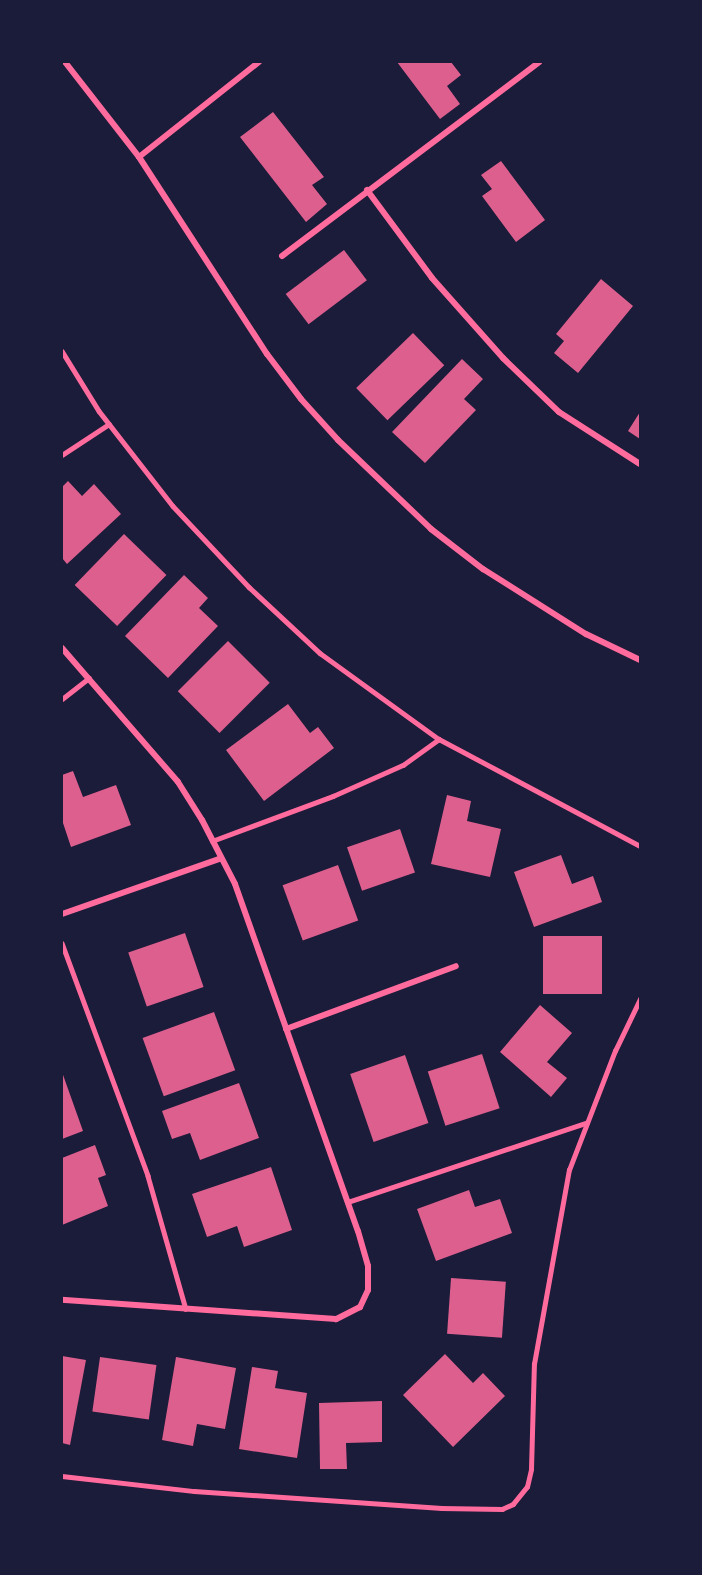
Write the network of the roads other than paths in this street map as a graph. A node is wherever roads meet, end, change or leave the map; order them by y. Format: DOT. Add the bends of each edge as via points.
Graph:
graph roads {
  1 [pos="65,62"];
  2 [pos="259,62"];
  3 [pos="539,62"];
  4 [pos="139,157"];
  5 [pos="367,190"];
  6 [pos="282,256"];
  7 [pos="62,351"];
  8 [pos="109,424"];
  9 [pos="62,455"];
  10 [pos="640,464"];
  11 [pos="62,648"];
  12 [pos="640,660"];
  13 [pos="89,678"];
  14 [pos="62,699"];
  15 [pos="440,738"];
  16 [pos="212,841"];
  17 [pos="640,846"];
  18 [pos="219,859"];
  19 [pos="62,914"];
  20 [pos="62,943"];
  21 [pos="456,966"];
  22 [pos="640,999"];
  23 [pos="286,1029"];
  24 [pos="586,1123"];
  25 [pos="348,1202"];
  26 [pos="62,1300"];
  27 [pos="186,1309"];
  28 [pos="62,1476"];
  1 -- 4 [label="street"];
  2 -- 4 [label="street"];
  3 -- 5 [label="street"];
  4 -- 12 [label="street" via="232,305 300,399 338,440 431,530 483,569 586,634"];
  5 -- 6 [label="street"];
  5 -- 10 [label="street" via="432,278 502,358 559,412"];
  7 -- 8 [label="lane"];
  8 -- 9 [label="lane"];
  8 -- 15 [label="lane" via="196,532 285,622 386,704"];
  11 -- 13 [label="street"];
  13 -- 14 [label="lane"];
  13 -- 16 [label="street" via="178,782"];
  15 -- 16 [label="lane" via="403,765 353,788"];
  15 -- 17 [label="lane"];
  16 -- 18 [label="street"];
  18 -- 19 [label="street"];
  18 -- 23 [label="street" via="235,884"];
  20 -- 27 [label="lane" via="148,1176"];
  21 -- 23 [label="street"];
  22 -- 24 [label="lane"];
  23 -- 25 [label="street"];
  24 -- 25 [label="lane"];
  24 -- 28 [label="lane" via="569,1170 541,1314 534,1364 531,1469 527,1487 513,1504 502,1509 441,1508 194,1491"];
  25 -- 27 [label="street" via="368,1266 368,1290 360,1307 336,1319"];
  26 -- 27 [label="street"];
}
